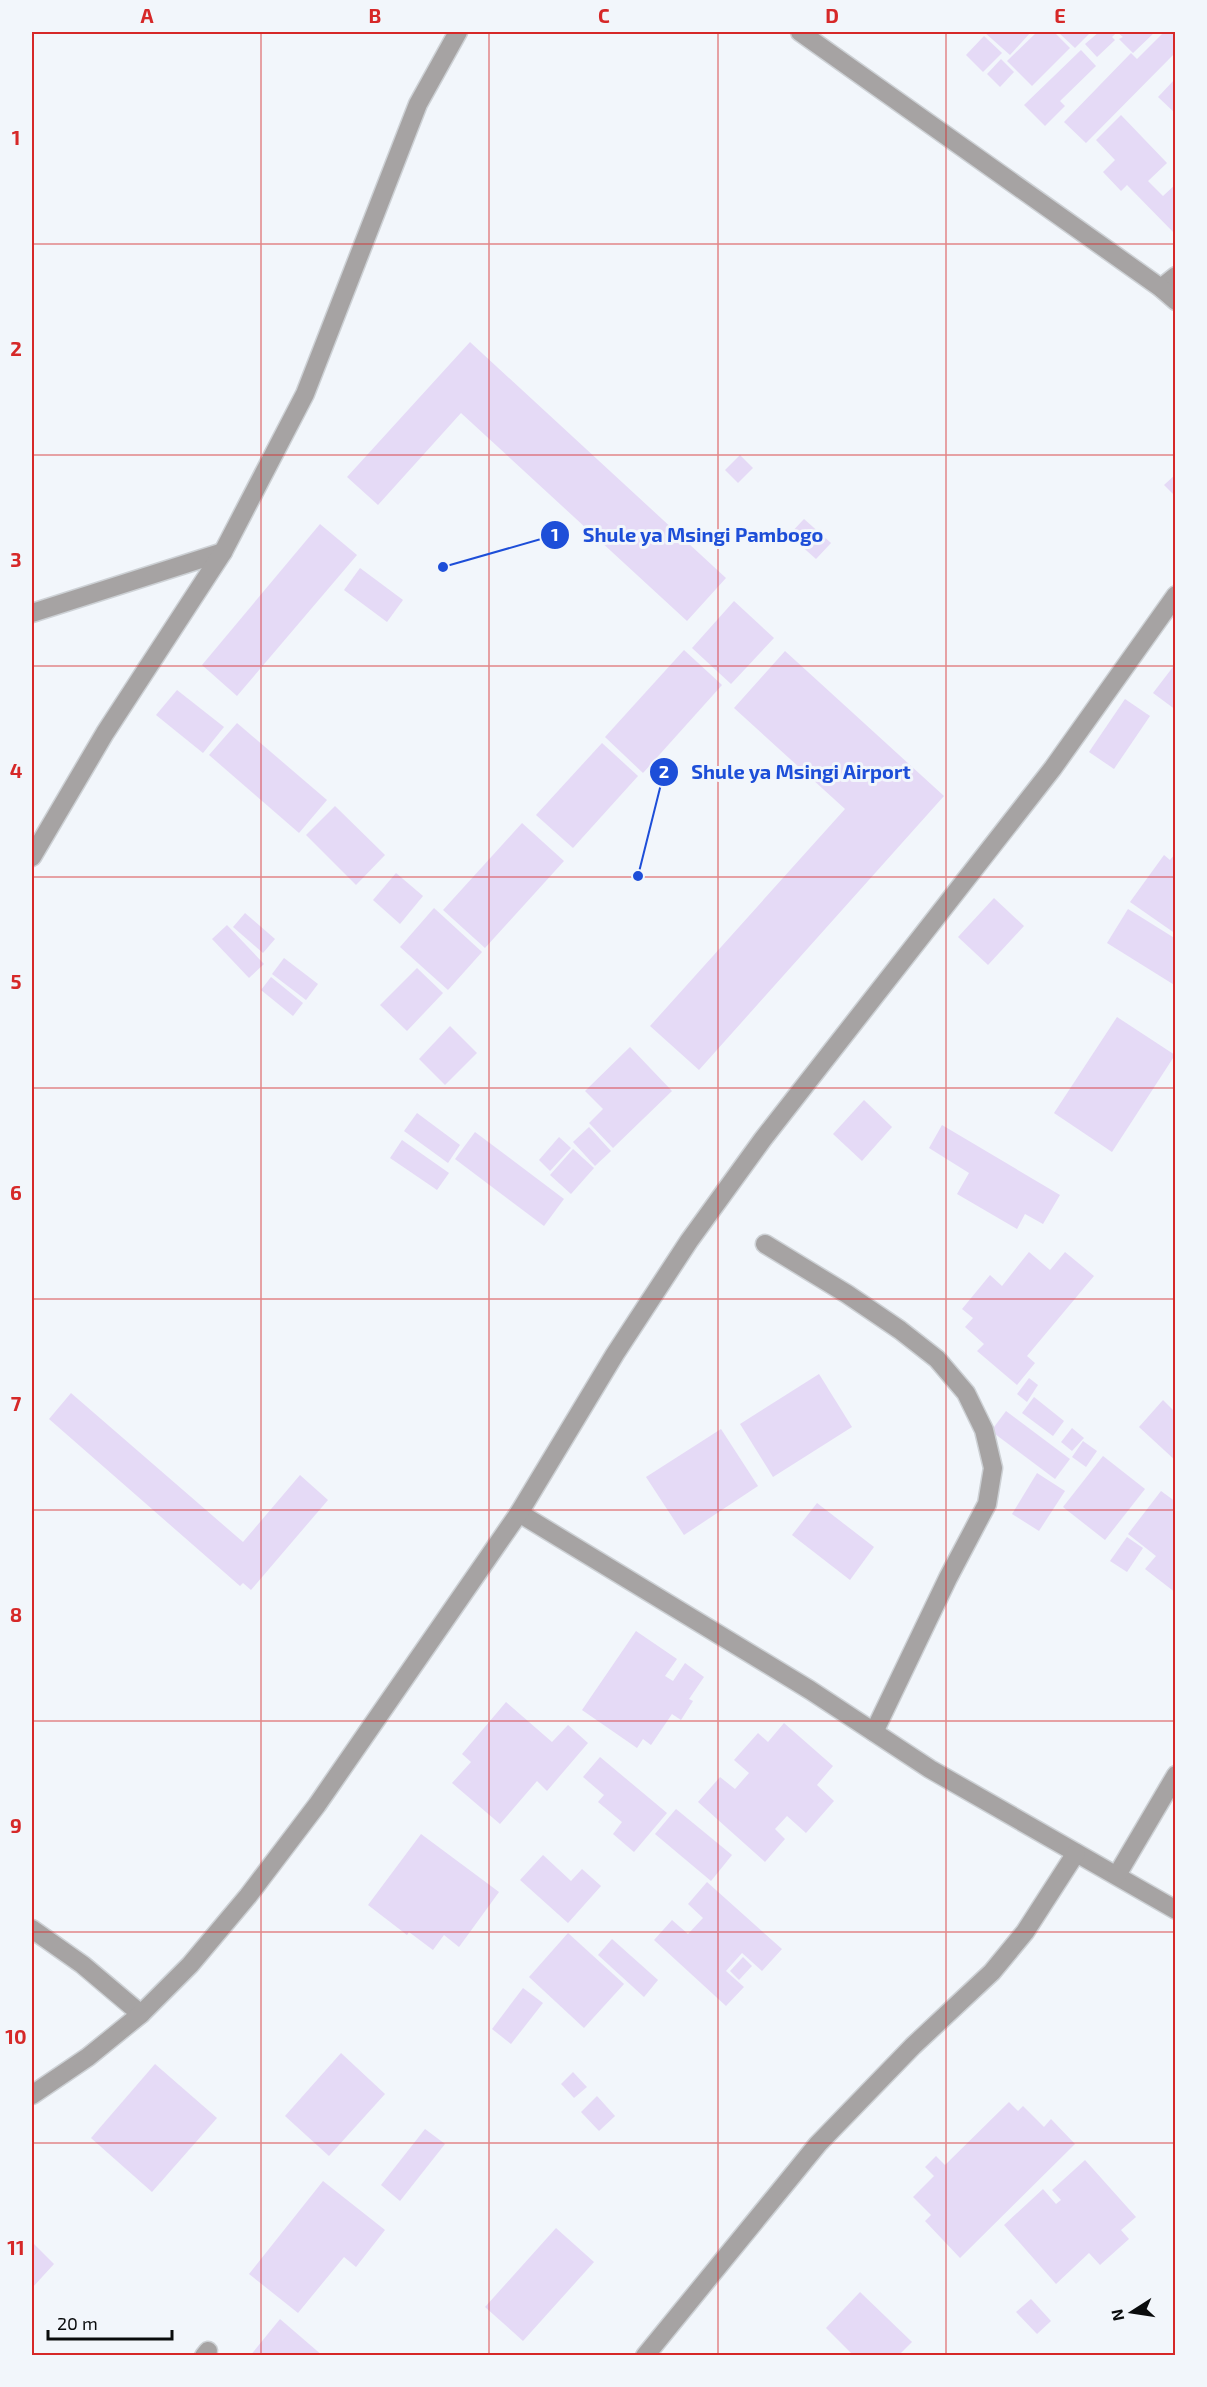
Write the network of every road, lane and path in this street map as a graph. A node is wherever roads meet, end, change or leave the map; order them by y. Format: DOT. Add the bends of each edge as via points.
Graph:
graph roads {
  1 [pos="458,32"];
  2 [pos="800,32"];
  3 [pos="1176,276"];
  4 [pos="1161,288"];
  5 [pos="1176,301"];
  6 [pos="223,552"];
  7 [pos="1176,595"];
  8 [pos="32,613"];
  9 [pos="32,857"];
  10 [pos="765,1244"];
  11 [pos="519,1513"];
  12 [pos="874,1732"];
  13 [pos="1176,1775"];
  14 [pos="1076,1852"];
  15 [pos="1116,1875"];
  16 [pos="1176,1910"];
  17 [pos="32,1929"];
  18 [pos="141,2013"];
  19 [pos="32,2095"];
  20 [pos="645,2355"];
  1 -- 6 [label="street" via="418,104 305,394"];
  2 -- 4 [label="street"];
  3 -- 4 [label="street"];
  4 -- 5 [label="street"];
  6 -- 8 [label="street"];
  6 -- 9 [label="street" via="105,733"];
  7 -- 11 [label="street" via="1053,768 763,1139 689,1241"];
  10 -- 12 [label="street" via="856,1300 937,1359 966,1393 984,1430 993,1468 987,1504"];
  11 -- 12 [label="street"];
  11 -- 18 [label="street" via="317,1805 190,1965"];
  12 -- 14 [label="street" via="930,1769"];
  13 -- 15 [label="street"];
  14 -- 15 [label="street"];
  14 -- 20 [label="street" via="1025,1932 992,1972 818,2144"];
  15 -- 16 [label="street"];
  17 -- 18 [label="street"];
  18 -- 19 [label="street" via="88,2057"];
}
